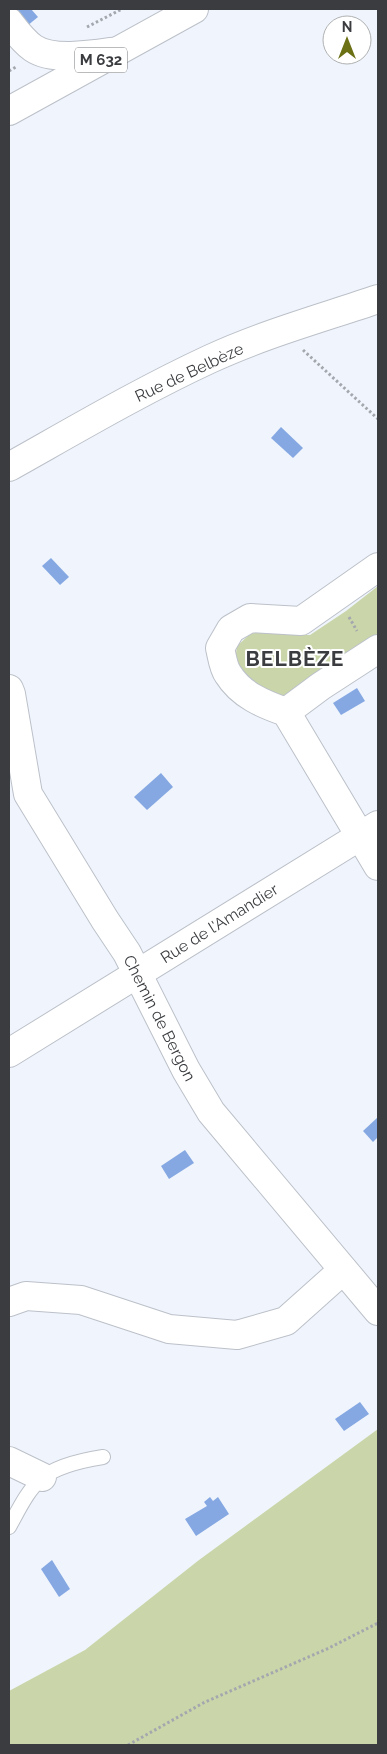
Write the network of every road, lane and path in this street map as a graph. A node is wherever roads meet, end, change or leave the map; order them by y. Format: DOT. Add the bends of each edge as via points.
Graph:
graph roads {
  1 [pos="194,9"];
  2 [pos="9,22"];
  3 [pos="118,51"];
  4 [pos="9,111"];
  5 [pos="378,299"];
  6 [pos="283,331"];
  7 [pos="378,419"];
  8 [pos="9,467"];
  9 [pos="378,567"];
  10 [pos="346,611"];
  11 [pos="368,641"];
  12 [pos="9,689"];
  13 [pos="286,712"];
  14 [pos="369,831"];
  15 [pos="378,866"];
  16 [pos="138,972"];
  17 [pos="9,1053"];
  18 [pos="343,1270"];
  19 [pos="9,1302"];
  20 [pos="378,1311"];
  21 [pos="103,1457"];
  22 [pos="9,1460"];
  23 [pos="42,1477"];
  24 [pos="9,1527"];
  25 [pos="378,1623"];
  26 [pos="128,1745"];
  1 -- 3 [label="street, M 632"];
  2 -- 3 [label="street" via="26,43 40,52 73,55"];
  3 -- 4 [label="street, M 632"];
  5 -- 6 [label="street, Rue de Belbèze"];
  6 -- 7 [label="path"];
  6 -- 8 [label="street, Rue de Belbèze" via="211,359 121,404"];
  9 -- 13 [label="street" via="301,621 250,618 227,636 220,648 227,673 242,691"];
  10 -- 11 [label="path"];
  11 -- 13 [label="street" via="321,686"];
  12 -- 16 [label="street, Chemin de Bergon" via="28,794"];
  13 -- 14 [label="street"];
  14 -- 15 [label="street"];
  14 -- 16 [label="street, Rue de l'Amandier"];
  16 -- 17 [label="street, Rue de l'Amandier"];
  16 -- 18 [label="street, Chemin de Bergon" via="186,1070 211,1112"];
  18 -- 19 [label="street" via="286,1321 237,1335 169,1329 81,1300 26,1296"];
  18 -- 20 [label="street, Chemin de Bergon"];
  21 -- 23 [label="lane" via="75,1461"];
  22 -- 23 [label="street"];
  23 -- 24 [label="lane"];
  25 -- 26 [label="path" via="205,1702"];
}
